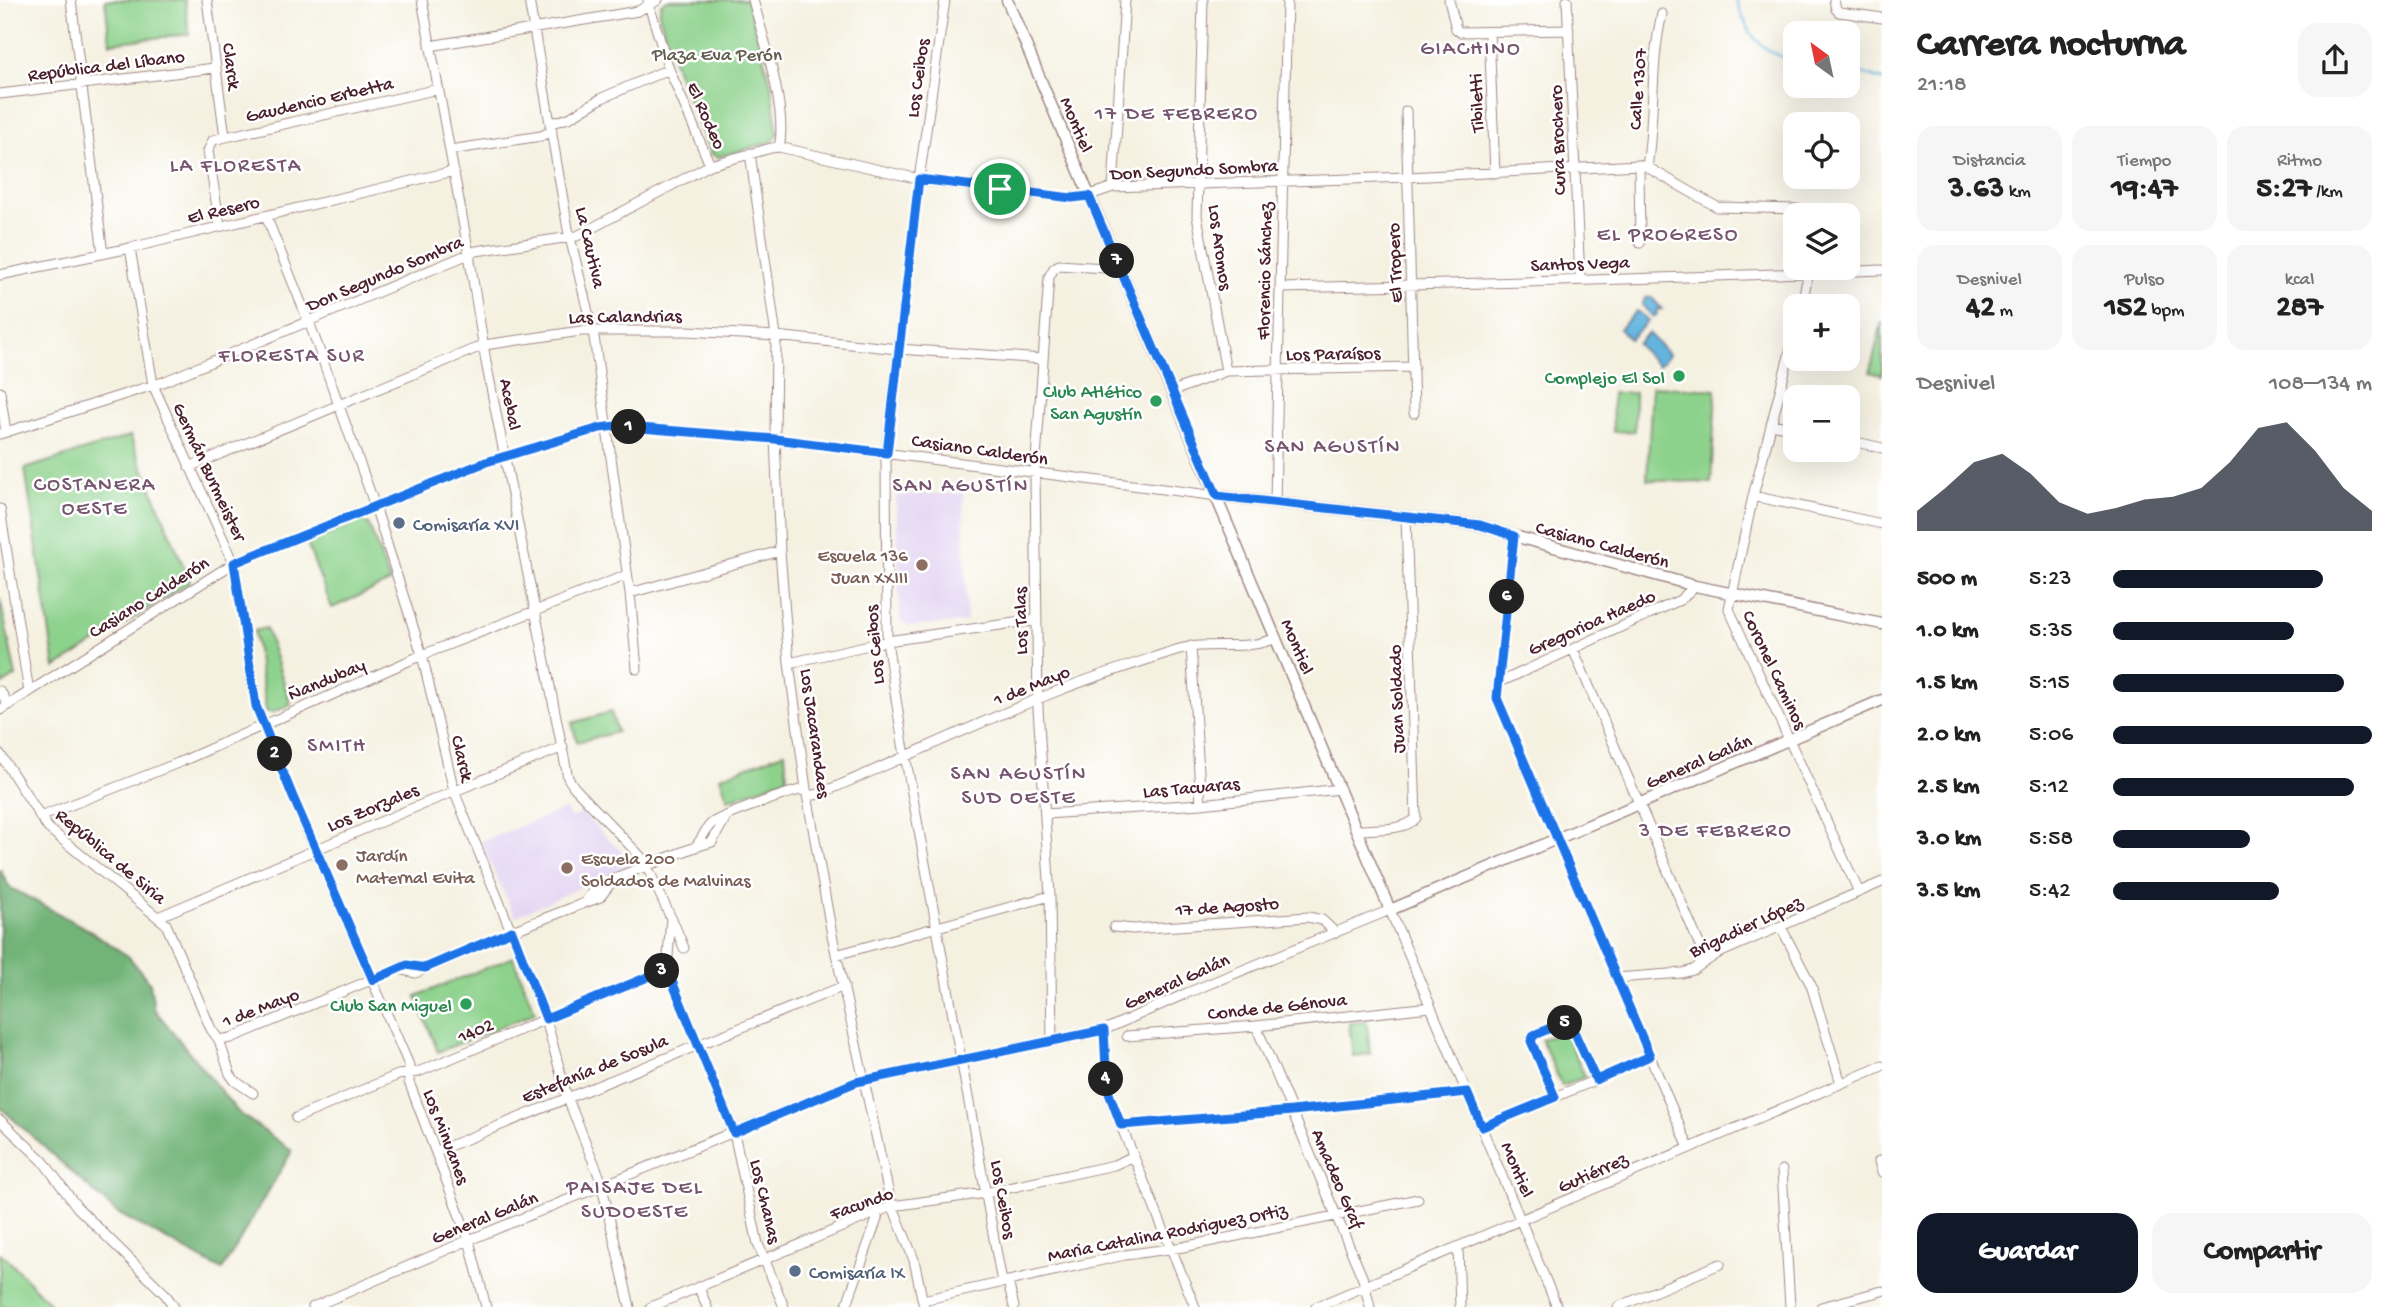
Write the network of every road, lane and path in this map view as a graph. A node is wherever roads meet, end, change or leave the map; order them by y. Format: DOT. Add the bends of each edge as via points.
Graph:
graph roads {
  1 [pos="71,0"];
  2 [pos="207,0"];
  3 [pos="422,0"];
  4 [pos="528,0"];
  5 [pos="753,0"];
  6 [pos="945,0"];
  7 [pos="1007,0"];
  8 [pos="1125,0"];
  9 [pos="1203,0"];
  10 [pos="1287,0"];
  11 [pos="1449,0"];
  12 [pos="1567,0"];
  13 [pos="1834,0"];
  14 [pos="652,2"];
  15 [pos="1662,14"];
  16 [pos="1882,18"];
  17 [pos="534,29"];
  18 [pos="1569,30"];
  19 [pos="1489,32"];
  20 [pos="430,46"];
  21 [pos="215,68"];
  22 [pos="669,69"];
  23 [pos="82,85"];
  24 [pos="438,89"];
  25 [pos="0,94"];
  26 [pos="1406,111"];
  27 [pos="551,127"];
  28 [pos="225,137"];
  29 [pos="779,147"];
  30 [pos="450,150"];
  31 [pos="750,153"];
  32 [pos="710,164"];
  33 [pos="1643,166"];
  34 [pos="1574,169"];
  35 [pos="454,171"];
  36 [pos="1495,173"];
  37 [pos="1408,177"];
  38 [pos="919,179"];
  39 [pos="1283,181"];
  40 [pos="1198,183"];
  41 [pos="1113,187"];
  42 [pos="1089,196"];
  43 [pos="1783,209"];
  44 [pos="266,216"];
  45 [pos="220,226"];
  46 [pos="570,238"];
  47 [pos="1640,243"];
  48 [pos="130,248"];
  49 [pos="103,254"];
  50 [pos="469,254"];
  51 [pos="1119,265"];
  52 [pos="1860,270"];
  53 [pos="1882,270"];
  54 [pos="1783,271"];
  55 [pos="0,275"];
  56 [pos="1580,279"];
  57 [pos="1412,285"];
  58 [pos="1280,288"];
  59 [pos="309,322"];
  60 [pos="593,330"];
  61 [pos="776,336"];
  62 [pos="484,345"];
  63 [pos="898,349"];
  64 [pos="1043,359"];
  65 [pos="1414,367"];
  66 [pos="1226,371"];
  67 [pos="1279,371"];
  68 [pos="1785,371"];
  69 [pos="153,385"];
  70 [pos="1173,391"];
  71 [pos="0,392"];
  72 [pos="339,406"];
  73 [pos="1414,413"];
  74 [pos="1771,424"];
  75 [pos="1783,426"];
  76 [pos="608,427"];
  77 [pos="3,433"];
  78 [pos="775,439"];
  79 [pos="1860,443"];
  80 [pos="1882,448"];
  81 [pos="887,453"];
  82 [pos="505,456"];
  83 [pos="190,467"];
  84 [pos="1035,473"];
  85 [pos="1217,496"];
  86 [pos="1753,496"];
  87 [pos="1275,501"];
  88 [pos="375,506"];
  89 [pos="0,509"];
  90 [pos="1406,517"];
  91 [pos="1882,524"];
  92 [pos="1514,536"];
  93 [pos="780,551"];
  94 [pos="4,558"];
  95 [pos="234,563"];
  96 [pos="627,575"];
  97 [pos="1695,586"];
  98 [pos="630,593"];
  99 [pos="1733,594"];
  100 [pos="536,611"];
  101 [pos="1036,620"];
  102 [pos="1882,624"];
  103 [pos="1276,638"];
  104 [pos="887,641"];
  105 [pos="1191,646"];
  106 [pos="1573,649"];
  107 [pos="422,655"];
  108 [pos="789,663"];
  109 [pos="637,669"];
  110 [pos="1498,683"];
  111 [pos="0,691"];
  112 [pos="29,692"];
  113 [pos="1038,699"];
  114 [pos="1882,699"];
  115 [pos="4,707"];
  116 [pos="263,724"];
  117 [pos="1789,740"];
  118 [pos="563,747"];
  119 [pos="0,754"];
  120 [pos="906,757"];
  121 [pos="1340,789"];
  122 [pos="454,791"];
  123 [pos="807,793"];
  124 [pos="1201,804"];
  125 [pos="1639,804"];
  126 [pos="1045,814"];
  127 [pos="40,817"];
  128 [pos="1357,830"];
  129 [pos="1558,840"];
  130 [pos="316,849"];
  131 [pos="648,866"];
  132 [pos="1882,882"];
  133 [pos="1859,892"];
  134 [pos="1050,895"];
  135 [pos="1390,910"];
  136 [pos="158,917"];
  137 [pos="671,918"];
  138 [pos="938,927"];
  139 [pos="1114,927"];
  140 [pos="1781,927"];
  141 [pos="512,931"];
  142 [pos="1336,933"];
  143 [pos="684,948"];
  144 [pos="836,955"];
  145 [pos="1706,960"];
  146 [pos="667,969"];
  147 [pos="1617,978"];
  148 [pos="373,980"];
  149 [pos="844,986"];
  150 [pos="1430,1007"];
  151 [pos="546,1019"];
  152 [pos="1256,1026"];
  153 [pos="1104,1030"];
  154 [pos="1127,1036"];
  155 [pos="219,1040"];
  156 [pos="1052,1042"];
  157 [pos="698,1043"];
  158 [pos="1650,1056"];
  159 [pos="962,1060"];
  160 [pos="1882,1066"];
  161 [pos="410,1074"];
  162 [pos="864,1080"];
  163 [pos="1596,1080"];
  164 [pos="1841,1083"];
  165 [pos="1467,1092"];
  166 [pos="253,1093"];
  167 [pos="567,1097"];
  168 [pos="1555,1097"];
  169 [pos="1292,1111"];
  170 [pos="296,1118"];
  171 [pos="0,1121"];
  172 [pos="1121,1125"];
  173 [pos="1482,1127"];
  174 [pos="734,1133"];
  175 [pos="1689,1148"];
  176 [pos="437,1151"];
  177 [pos="1134,1156"];
  178 [pos="1879,1161"];
  179 [pos="1782,1170"];
  180 [pos="1882,1172"];
  181 [pos="602,1187"];
  182 [pos="986,1193"];
  183 [pos="1418,1199"];
  184 [pos="892,1206"];
  185 [pos="878,1211"];
  186 [pos="1335,1217"];
  187 [pos="1522,1221"];
  188 [pos="469,1240"];
  189 [pos="1458,1247"];
  190 [pos="1170,1249"];
  191 [pos="764,1260"];
  192 [pos="1720,1264"];
  193 [pos="1005,1281"];
  194 [pos="1365,1286"];
  195 [pos="699,1288"];
  196 [pos="1882,1291"];
  197 [pos="1193,1302"];
  198 [pos="923,1304"];
  199 [pos="174,1307"];
  200 [pos="313,1307"];
  201 [pos="486,1307"];
  202 [pos="630,1307"];
  203 [pos="652,1307"];
  204 [pos="707,1307"];
  205 [pos="784,1307"];
  206 [pos="846,1307"];
  207 [pos="1014,1307"];
  208 [pos="1186,1307"];
  209 [pos="1316,1307"];
  210 [pos="1370,1307"];
  211 [pos="1460,1307"];
  212 [pos="1557,1307"];
  213 [pos="1618,1307"];
  214 [pos="1790,1307"];
  215 [pos="1821,1307"];
  1 -- 23 [label="street"];
  2 -- 21 [label="street, Clarck"];
  3 -- 20 [label="street, Acebal"];
  4 -- 17 [label="street, La Cautiva"];
  5 -- 29 [label="street" via="775,84 782,132"];
  6 -- 38 [label="street, Los Ceibos"];
  7 -- 42 [label="street, Montiel"];
  8 -- 41 [label="street"];
  9 -- 40 [label="street, Los Aromos"];
  10 -- 39 [label="street, Florencio Sánchez"];
  11 -- 19 [label="street" via="1458,31"];
  12 -- 18 [label="street, Cura Brochero"];
  13 -- 16 [label="street" via="1839,12"];
  14 -- 17 [label="street" via="638,11"];
  14 -- 22 [label="street, El Rodeo"];
  15 -- 33 [label="street, Calle 1307"];
  17 -- 20 [label="street"];
  17 -- 27 [label="street, La Cautiva"];
  18 -- 19 [label="street"];
  18 -- 34 [label="street, Cura Brochero"];
  19 -- 36 [label="street, Tibiletti"];
  20 -- 24 [label="street, Acebal"];
  21 -- 23 [label="street, República del Líbano"];
  21 -- 28 [label="street, Clarck"];
  22 -- 27 [label="street" via="602,98"];
  22 -- 32 [label="street, El Rodeo"];
  23 -- 25 [label="street, República del Líbano"];
  23 -- 49 [label="street"];
  24 -- 28 [label="street, Gaudencio Erbetta"];
  24 -- 30 [label="street, Acebal"];
  26 -- 37 [label="street, El Tropero"];
  27 -- 30 [label="street" via="541,136"];
  27 -- 46 [label="street, La Cautiva"];
  28 -- 45 [label="street, Gaudencio Erbetta" via="213,140 208,151"];
  29 -- 31 [label="street, Don Segundo Sombra"];
  29 -- 38 [label="street, Don Segundo Sombra"];
  30 -- 35 [label="street, Acebal"];
  31 -- 32 [label="street, Don Segundo Sombra"];
  31 -- 61 [label="street, Los Jacarandaes"];
  32 -- 46 [label="street, Don Segundo Sombra"];
  33 -- 34 [label="street, Don Segundo Sombra"];
  33 -- 43 [label="street" via="1717,207"];
  33 -- 47 [label="street, Calle 1307"];
  34 -- 36 [label="street, Don Segundo Sombra"];
  34 -- 56 [label="street, Cura Brochero"];
  35 -- 44 [label="street, El Resero"];
  35 -- 50 [label="street, Acebal"];
  36 -- 37 [label="street, Don Segundo Sombra"];
  37 -- 39 [label="street, Don Segundo Sombra"];
  37 -- 57 [label="street, El Tropero"];
  38 -- 42 [label="street, Don Segundo Sombra" via="1072,198"];
  38 -- 63 [label="street, Los Ceibos"];
  39 -- 40 [label="street, Don Segundo Sombra"];
  39 -- 58 [label="street, Florencio Sánchez"];
  40 -- 41 [label="street, Don Segundo Sombra"];
  40 -- 66 [label="street, Los Aromos" via="1201,239"];
  41 -- 42 [label="street, Don Segundo Sombra"];
  42 -- 51 [label="street, Montiel"];
  44 -- 45 [label="street, El Resero"];
  44 -- 59 [label="street, Clarck"];
  45 -- 48 [label="street, El Resero"];
  46 -- 50 [label="street, Don Segundo Sombra"];
  46 -- 60 [label="street, La Cautiva"];
  48 -- 49 [label="street, El Resero"];
  48 -- 69 [label="street, Germán Burmeister"];
  49 -- 55 [label="street, El Resero"];
  50 -- 59 [label="street, Don Segundo Sombra"];
  50 -- 62 [label="street, Acebal"];
  51 -- 64 [label="street, Los Talas" via="1054,268 1049,277"];
  51 -- 70 [label="street, Montiel"];
  52 -- 53 [label="street, Santos Vega"];
  54 -- 56 [label="street, Santos Vega"];
  56 -- 57 [label="street, Santos Vega"];
  57 -- 58 [label="street, Santos Vega"];
  57 -- 65 [label="street, El Tropero"];
  58 -- 67 [label="street, Florencio Sánchez"];
  59 -- 69 [label="street, Don Segundo Sombra"];
  59 -- 72 [label="street, Clarck"];
  60 -- 61 [label="street, Las Calandrias"];
  60 -- 62 [label="street, Las Calandrias"];
  60 -- 76 [label="street, La Cautiva"];
  61 -- 63 [label="street, Las Calandrias"];
  61 -- 78 [label="street, Los Jacarandaes"];
  62 -- 72 [label="street, Las Calandrias"];
  62 -- 82 [label="street, Acebal"];
  63 -- 64 [label="street, Las Calandrias"];
  63 -- 81 [label="street, Los Ceibos"];
  64 -- 84 [label="street, Los Talas"];
  65 -- 67 [label="street, Los Paraísos"];
  65 -- 73 [label="street, El Tropero"];
  66 -- 67 [label="street, Los Paraísos"];
  66 -- 70 [label="street, Los Paraísos"];
  67 -- 87 [label="street, Florencio Sánchez"];
  68 -- 74 [label="street, Coronel Caminos"];
  69 -- 77 [label="street, Don Segundo Sombra"];
  69 -- 83 [label="street, Germán Burmeister"];
  70 -- 85 [label="street, Montiel"];
  71 -- 77 [label="street"];
  72 -- 83 [label="street, Las Calandrias"];
  72 -- 88 [label="street, Clarck"];
  74 -- 75 [label="street"];
  74 -- 86 [label="street, Coronel Caminos"];
  76 -- 78 [label="street, Casiano Calderón"];
  76 -- 82 [label="street, Casiano Calderón"];
  76 -- 96 [label="street, La Cautiva"];
  78 -- 81 [label="street, Casiano Calderón"];
  78 -- 93 [label="street, Los Jacarandaes"];
  79 -- 80 [label="street"];
  81 -- 84 [label="street, Casiano Calderón"];
  81 -- 104 [label="street, Los Ceibos"];
  82 -- 88 [label="street, Casiano Calderón"];
  82 -- 100 [label="street, Acebal"];
  83 -- 95 [label="street, Germán Burmeister"];
  84 -- 85 [label="street, Casiano Calderón"];
  84 -- 101 [label="street, Los Talas"];
  85 -- 87 [label="street, Casiano Calderón"];
  85 -- 103 [label="street, Montiel"];
  86 -- 91 [label="street"];
  86 -- 99 [label="street, Coronel Caminos"];
  87 -- 90 [label="street, Casiano Calderón"];
  88 -- 95 [label="street, Casiano Calderón"];
  88 -- 107 [label="street, Clarck"];
  89 -- 94 [label="street"];
  90 -- 92 [label="street, Casiano Calderón" via="1480,525"];
  90 -- 128 [label="street, Juan Soldado" via="1416,818 1409,824"];
  92 -- 97 [label="street, Casiano Calderón"];
  92 -- 110 [label="street"];
  93 -- 98 [label="street"];
  93 -- 108 [label="street, Los Jacarandaes"];
  94 -- 112 [label="street"];
  95 -- 112 [label="street, Casiano Calderón"];
  95 -- 116 [label="street, Germán Burmeister" via="254,699"];
  96 -- 98 [label="street, La Cautiva"];
  96 -- 100 [label="street, Ñandubay"];
  97 -- 99 [label="street, Casiano Calderón"];
  97 -- 106 [label="street, Gregorioa Haedo" via="1680,600"];
  98 -- 109 [label="street, La Cautiva"];
  99 -- 102 [label="street, Casiano Calderón"];
  99 -- 117 [label="street, Coronel Caminos" via="1729,609 1733,621"];
  100 -- 107 [label="street, Ñandubay"];
  100 -- 118 [label="street, Acebal"];
  101 -- 104 [label="street"];
  101 -- 113 [label="street, Los Talas"];
  103 -- 105 [label="street, 1 de Mayo"];
  103 -- 121 [label="street, Montiel"];
  104 -- 108 [label="street"];
  104 -- 120 [label="street, Los Ceibos"];
  105 -- 113 [label="street, 1 de Mayo"];
  105 -- 124 [label="street"];
  106 -- 110 [label="street, Gregorioa Haedo"];
  106 -- 125 [label="street"];
  107 -- 116 [label="street, Ñandubay"];
  107 -- 122 [label="street, Clarck"];
  108 -- 123 [label="street, Los Jacarandaes"];
  110 -- 129 [label="street" via="1500,706"];
  111 -- 115 [label="street"];
  112 -- 115 [label="street, Casiano Calderón"];
  113 -- 120 [label="street, 1 de Mayo"];
  113 -- 126 [label="street, Los Talas"];
  114 -- 117 [label="street, General Galán"];
  116 -- 127 [label="street, Ñandubay"];
  116 -- 130 [label="street, Germán Burmeister"];
  117 -- 125 [label="street, General Galán"];
  117 -- 133 [label="street, Coronel Caminos"];
  118 -- 122 [label="street, Los Zorzales"];
  118 -- 131 [label="street, Acebal" via="570,783"];
  119 -- 127 [label="street, República de Siria"];
  120 -- 123 [label="street, 1 de Mayo" via="819,793"];
  120 -- 138 [label="street, Los Ceibos"];
  121 -- 124 [label="street, Las Tacuaras"];
  121 -- 128 [label="street, Montiel"];
  122 -- 130 [label="street, Los Zorzales"];
  122 -- 141 [label="street, Clarck"];
  123 -- 131 [label="street, 1 de Mayo" via="788,792 713,822 695,847"];
  123 -- 144 [label="street, Los Jacarandaes"];
  124 -- 126 [label="street, Las Tacuaras"];
  125 -- 129 [label="street, General Galán"];
  125 -- 145 [label="street"];
  126 -- 134 [label="street, Los Talas"];
  127 -- 136 [label="street, República de Siria" via="54,834"];
  128 -- 135 [label="street, Montiel"];
  129 -- 135 [label="street, General Galán"];
  129 -- 147 [label="street"];
  130 -- 136 [label="street, Los Zorzales"];
  130 -- 148 [label="street, Germán Burmeister"];
  131 -- 137 [label="street, Los Chanas"];
  131 -- 141 [label="street" via="598,885 585,902"];
  132 -- 133 [label="street, Brigadier López"];
  133 -- 140 [label="street, Brigadier López"];
  134 -- 138 [label="street"];
  134 -- 156 [label="street, Los Talas"];
  135 -- 142 [label="street, General Galán"];
  135 -- 150 [label="street, Montiel"];
  136 -- 155 [label="street, República de Siria" via="169,928"];
  137 -- 143 [label="street"];
  137 -- 146 [label="street, Los Chanas"];
  138 -- 144 [label="street"];
  138 -- 159 [label="street, Los Ceibos"];
  139 -- 142 [label="street, 17 de Agosto" via="1308,917 1322,920"];
  140 -- 145 [label="street, Brigadier López"];
  140 -- 164 [label="street" via="1815,997"];
  141 -- 148 [label="street, 1 de Mayo" via="425,968 411,964"];
  141 -- 151 [label="street, Clarck"];
  142 -- 153 [label="street, General Galán"];
  144 -- 149 [label="street, Los Jacarandaes"];
  145 -- 147 [label="street, Brigadier López" via="1682,973"];
  146 -- 151 [label="street, 1402"];
  146 -- 157 [label="street, Los Chanas"];
  147 -- 158 [label="street"];
  148 -- 155 [label="street, 1 de Mayo"];
  148 -- 161 [label="street, Los Minuanes"];
  149 -- 157 [label="street, Estefanía de Sosula"];
  149 -- 162 [label="street, Los Jacarandaes"];
  150 -- 152 [label="street, Conde de Génova"];
  150 -- 165 [label="street, Montiel"];
  151 -- 161 [label="street, 1402"];
  151 -- 167 [label="street, Clarck"];
  152 -- 154 [label="street, Conde de Génova"];
  152 -- 169 [label="street, Amadeo Graf"];
  153 -- 156 [label="street, General Galán"];
  153 -- 172 [label="street" via="1107,1088"];
  155 -- 166 [label="street, República de Siria" via="230,1074"];
  156 -- 159 [label="street, General Galán"];
  157 -- 167 [label="street, Estefanía de Sosula"];
  157 -- 174 [label="street, Los Chanas"];
  158 -- 163 [label="street"];
  158 -- 175 [label="street"];
  159 -- 162 [label="street, General Galán"];
  159 -- 182 [label="street, Los Ceibos"];
  160 -- 164 [label="street, Gutiérrez"];
  161 -- 170 [label="street, 1402"];
  161 -- 176 [label="street, Los Minuanes" via="410,1086"];
  162 -- 174 [label="street, General Galán"];
  162 -- 184 [label="street, Los Jacarandaes"];
  163 -- 168 [label="street"];
  163 -- 168 [label="street" via="1572,1027 1562,1023 1534,1035 1531,1041"];
  164 -- 175 [label="street, Gutiérrez"];
  165 -- 169 [label="street"];
  165 -- 173 [label="street, Montiel"];
  167 -- 176 [label="street, Estefanía de Sosula"];
  167 -- 181 [label="street, Clarck"];
  168 -- 173 [label="street"];
  169 -- 172 [label="street"];
  169 -- 186 [label="street, Amadeo Graf"];
  171 -- 199 [label="street" via="43,1161 77,1207"];
  172 -- 177 [label="street"];
  173 -- 187 [label="street, Montiel"];
  174 -- 181 [label="street, General Galán"];
  174 -- 191 [label="street, Los Chanas"];
  175 -- 187 [label="street, Gutiérrez"];
  176 -- 188 [label="street, Los Minuanes"];
  177 -- 182 [label="street, Facundo" via="1114,1166"];
  177 -- 190 [label="street"];
  178 -- 180 [label="street"];
  179 -- 214 [label="street"];
  181 -- 188 [label="street, General Galán"];
  181 -- 202 [label="street, Clarck"];
  182 -- 184 [label="street, Facundo"];
  182 -- 193 [label="street, Los Ceibos"];
  183 -- 186 [label="street, Maria Catalina Rodriguez Ortiz"];
  184 -- 185 [label="street, Facundo"];
  184 -- 198 [label="street, Los Jacarandaes" via="914,1260"];
  185 -- 191 [label="street, Facundo"];
  185 -- 206 [label="street"];
  186 -- 190 [label="street, Maria Catalina Rodriguez Ortiz"];
  186 -- 194 [label="street, Amadeo Graf"];
  187 -- 189 [label="street, Gutiérrez"];
  187 -- 212 [label="street, Montiel"];
  188 -- 200 [label="street, General Galán"];
  188 -- 201 [label="street, Los Minuanes"];
  189 -- 194 [label="street, Gutiérrez"];
  189 -- 211 [label="street"];
  190 -- 193 [label="street, Maria Catalina Rodriguez Ortiz"];
  190 -- 197 [label="street"];
  191 -- 195 [label="street, Facundo"];
  191 -- 205 [label="street, Los Chanas"];
  192 -- 213 [label="street"];
  193 -- 198 [label="street, Maria Catalina Rodriguez Ortiz"];
  193 -- 207 [label="street, Los Ceibos"];
  194 -- 209 [label="street, Gutiérrez"];
  194 -- 210 [label="street, Amadeo Graf"];
  195 -- 203 [label="street, Facundo"];
  195 -- 204 [label="street"];
  196 -- 215 [label="street"];
  197 -- 208 [label="street"];
}
